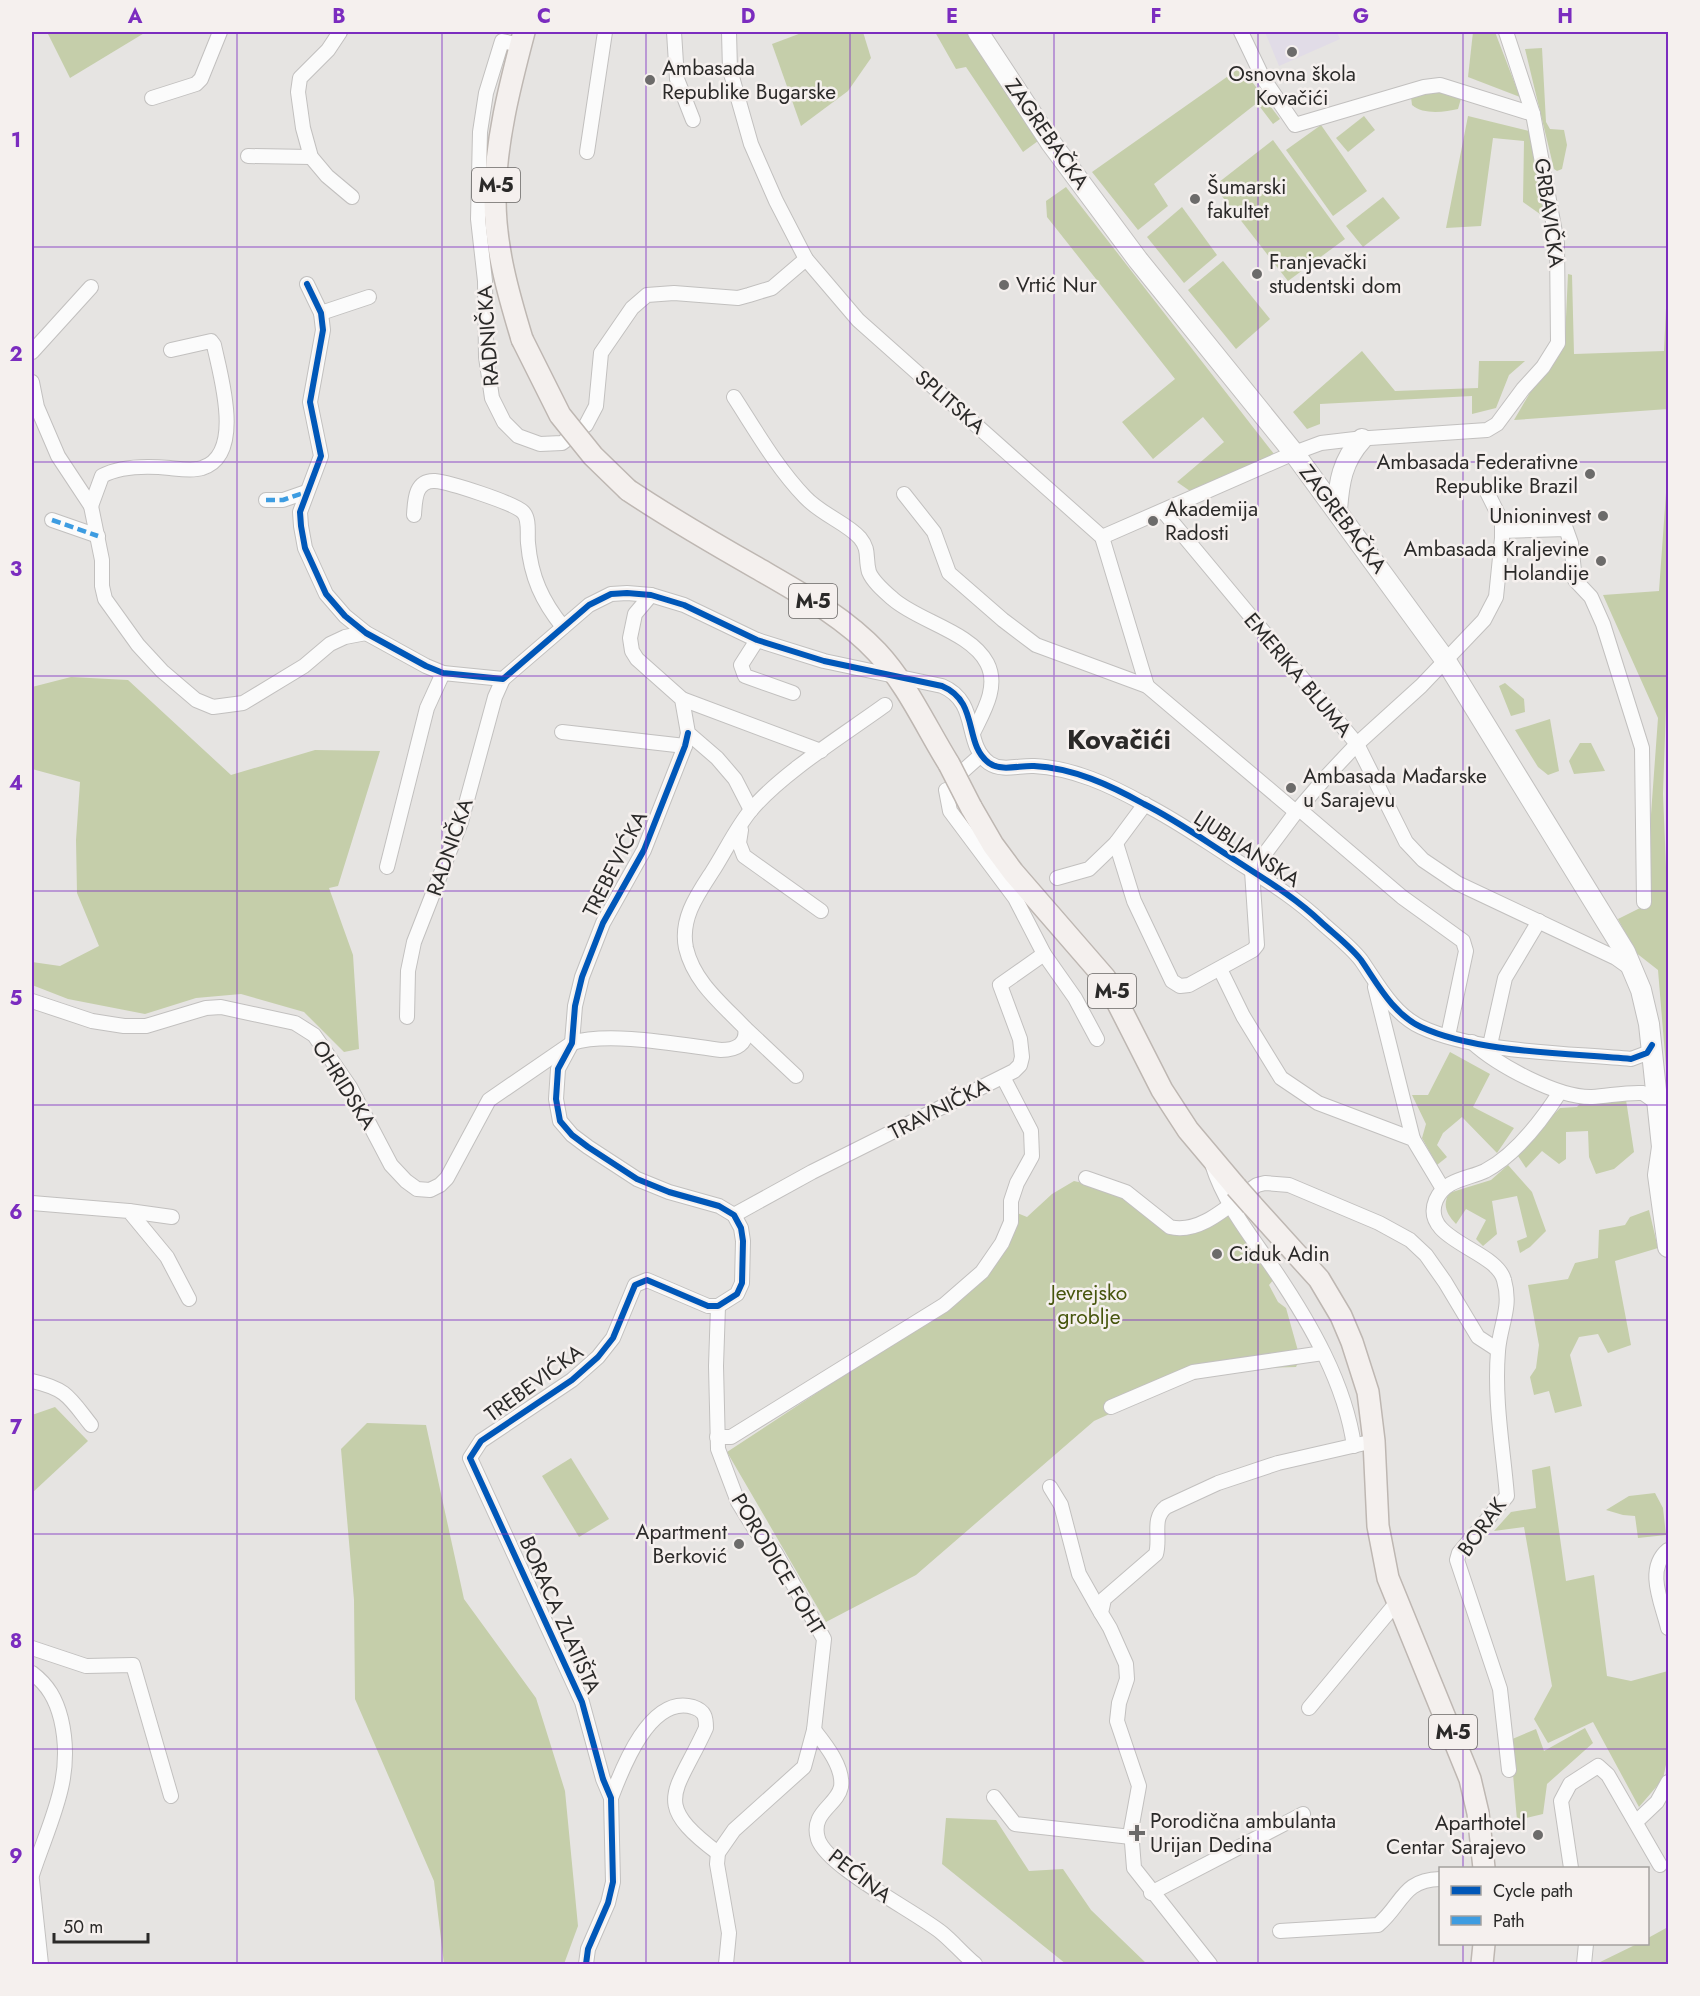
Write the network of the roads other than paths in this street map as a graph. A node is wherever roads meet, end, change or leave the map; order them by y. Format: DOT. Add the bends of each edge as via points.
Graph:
graph roads {
  1 [pos="220,32"];
  2 [pos="340,32"];
  3 [pos="605,32"];
  4 [pos="674,32"];
  5 [pos="729,32"];
  6 [pos="978,32"];
  7 [pos="1241,32"];
  8 [pos="1506,32"];
  9 [pos="513,37"];
  10 [pos="152,98"];
  11 [pos="1533,114"];
  12 [pos="693,120"];
  13 [pos="587,152"];
  14 [pos="248,156"];
  15 [pos="311,157"];
  16 [pos="352,197"];
  17 [pos="806,259"];
  18 [pos="307,284"];
  19 [pos="92,286"];
  20 [pos="369,297"];
  21 [pos="321,313"];
  22 [pos="171,350"];
  23 [pos="32,352"];
  24 [pos="32,382"];
  25 [pos="734,397"];
  26 [pos="1362,439"];
  27 [pos="1294,453"];
  28 [pos="1486,490"];
  29 [pos="306,492"];
  30 [pos="904,494"];
  31 [pos="266,500"];
  32 [pos="91,506"];
  33 [pos="1337,510"];
  34 [pos="1162,511"];
  35 [pos="414,515"];
  36 [pos="52,520"];
  37 [pos="1502,531"];
  38 [pos="98,536"];
  39 [pos="1102,537"];
  40 [pos="651,595"];
  41 [pos="563,627"];
  42 [pos="366,633"];
  43 [pos="756,640"];
  44 [pos="1446,661"];
  45 [pos="443,673"];
  46 [pos="896,677"];
  47 [pos="503,679"];
  48 [pos="1147,686"];
  49 [pos="793,693"];
  50 [pos="682,699"];
  51 [pos="885,705"];
  52 [pos="974,731"];
  53 [pos="562,732"];
  54 [pos="687,739"];
  55 [pos="1357,744"];
  56 [pos="821,751"];
  57 [pos="981,755"];
  58 [pos="956,767"];
  59 [pos="946,790"];
  60 [pos="1144,804"];
  61 [pos="751,810"];
  62 [pos="1297,810"];
  63 [pos="744,822"];
  64 [pos="1116,843"];
  65 [pos="387,867"];
  66 [pos="1252,871"];
  67 [pos="1057,878"];
  68 [pos="1644,902"];
  69 [pos="821,910"];
  70 [pos="1539,921"];
  71 [pos="1044,954"];
  72 [pos="1220,969"];
  73 [pos="1634,971"];
  74 [pos="1373,980"];
  75 [pos="32,1001"];
  76 [pos="406,1017"];
  77 [pos="745,1028"];
  78 [pos="1448,1036"];
  79 [pos="1097,1039"];
  80 [pos="1470,1041"];
  81 [pos="572,1043"];
  82 [pos="1491,1045"];
  83 [pos="1652,1045"];
  84 [pos="796,1076"];
  85 [pos="1003,1077"];
  86 [pos="1560,1092"];
  87 [pos="1658,1103"];
  88 [pos="1413,1138"];
  89 [pos="1666,1151"];
  90 [pos="1086,1178"];
  91 [pos="1443,1188"];
  92 [pos="1232,1196"];
  93 [pos="32,1203"];
  94 [pos="129,1211"];
  95 [pos="734,1215"];
  96 [pos="172,1217"];
  97 [pos="1668,1248"];
  98 [pos="189,1299"];
  99 [pos="718,1306"];
  100 [pos="1498,1350"];
  101 [pos="1323,1353"];
  102 [pos="32,1381"];
  103 [pos="1111,1407"];
  104 [pos="91,1425"];
  105 [pos="717,1437"];
  106 [pos="1364,1443"];
  107 [pos="470,1458"];
  108 [pos="1050,1487"];
  109 [pos="1668,1550"];
  110 [pos="1397,1602"];
  111 [pos="1101,1613"];
  112 [pos="1668,1628"];
  113 [pos="32,1648"];
  114 [pos="32,1673"];
  115 [pos="1309,1708"];
  116 [pos="814,1730"];
  117 [pos="1509,1770"];
  118 [pos="1668,1782"];
  119 [pos="171,1796"];
  120 [pos="994,1797"];
  121 [pos="611,1798"];
  122 [pos="1303,1814"];
  123 [pos="1636,1821"];
  124 [pos="1131,1837"];
  125 [pos="718,1853"];
  126 [pos="1660,1865"];
  127 [pos="1484,1867"];
  128 [pos="1571,1867"];
  129 [pos="32,1875"];
  130 [pos="1439,1879"];
  131 [pos="32,1880"];
  132 [pos="1151,1893"];
  133 [pos="1280,1931"];
  134 [pos="1484,1945"];
  135 [pos="1586,1945"];
  136 [pos="41,1965"];
  137 [pos="586,1965"];
  138 [pos="726,1965"];
  139 [pos="975,1965"];
  140 [pos="1210,1965"];
  141 [pos="1482,1965"];
  142 [pos="1584,1965"];
  1 -- 10 [label="street" via="196,84"];
  2 -- 15 [label="street" via="300,78 303,128"];
  3 -- 13 [label="street"];
  4 -- 12 [label="street" via="677,80"];
  5 -- 17 [label="street" via="730,70 752,144"];
  6 -- 27 [label="main road, ZAGREBAČKA" via="1051,143 1138,260"];
  7 -- 11 [label="street" via="1263,78 1295,125 1440,85"];
  8 -- 11 [label="street, GRBAVIČKA"];
  9 -- 17 [label="street, RADNIČKA" via="486,93 480,132 478,219 492,398 504,422 518,436 540,444 562,443 586,424 596,406 601,353 632,308 647,296 749,296 772,288"];
  9 -- 46 [label="main road, M-5, bridge" via="495,199 503,272 522,339 560,415 592,456 628,490 832,613 878,653"];
  11 -- 26 [label="street, GRBAVIČKA" via="1557,243 1558,343 1497,424 1487,430"];
  14 -- 15 [label="street"];
  15 -- 16 [label="street"];
  17 -- 39 [label="street, SPLITSKA" via="858,320"];
  18 -- 21 [label="street"];
  19 -- 23 [label="street"];
  20 -- 21 [label="street"];
  21 -- 29 [label="street" via="323,330 310,402 321,456"];
  22 -- 32 [label="street" via="204,341 214,345 227,413 224,444 203,468 110,472 98,483"];
  24 -- 32 [label="street" via="58,456"];
  25 -- 52 [label="street" via="776,462 805,496 866,545 874,580 896,601 962,640 987,661 992,687"];
  26 -- 27 [label="street, GRBAVIČKA" via="1322,443"];
  26 -- 33 [label="main road" via="1345,460"];
  27 -- 33 [label="main road, ZAGREBAČKA"];
  27 -- 34 [label="street"];
  28 -- 37 [label="street" via="1502,522"];
  29 -- 31 [label="street" via="283,500"];
  29 -- 42 [label="street" via="300,512 305,548 326,594"];
  30 -- 48 [label="street" via="934,532 948,573 1003,620 1036,645"];
  32 -- 38 [label="street"];
  33 -- 44 [label="main road, ZAGREBAČKA"];
  34 -- 39 [label="street"];
  34 -- 55 [label="street, EMERIKA BLUMA"];
  35 -- 41 [label="street" via="418,489 434,481 488,496 523,511 538,590"];
  36 -- 38 [label="street"];
  37 -- 44 [label="street" via="1496,597 1475,631"];
  37 -- 68 [label="street" via="1566,529 1575,580 1591,597 1603,624 1642,748"];
  38 -- 42 [label="street" via="105,599 162,671 196,700 213,707 255,698 330,644"];
  39 -- 48 [label="street"];
  40 -- 41 [label="street" via="611,594 589,605"];
  40 -- 43 [label="street" via="684,605"];
  40 -- 50 [label="street" via="635,614 630,638 632,651"];
  41 -- 47 [label="street"];
  42 -- 45 [label="street"];
  43 -- 46 [label="street" via="824,662"];
  43 -- 49 [label="street" via="741,665 745,676"];
  44 -- 55 [label="street"];
  44 -- 73 [label="main road, ZAGREBAČKA"];
  45 -- 47 [label="street"];
  45 -- 65 [label="street" via="427,708"];
  46 -- 52 [label="street" via="952,690 961,699"];
  46 -- 58 [label="main road, M-5"];
  47 -- 76 [label="street, RADNIČKA" via="460,822 414,942"];
  48 -- 62 [label="street"];
  50 -- 54 [label="street"];
  50 -- 56 [label="street"];
  51 -- 56 [label="street"];
  52 -- 57 [label="street"];
  53 -- 54 [label="street"];
  54 -- 61 [label="street" via="717,758 735,779"];
  54 -- 81 [label="street, TREBEVIĆKA" via="644,850 603,923 582,976"];
  55 -- 62 [label="street"];
  55 -- 70 [label="street, EMERIKA BLUMA" via="1406,842 1418,856 1457,883"];
  56 -- 61 [label="street"];
  57 -- 58 [label="street"];
  57 -- 60 [label="street, LJUBLJANSKA" via="998,767 1031,765 1064,770"];
  58 -- 92 [label="main road, M-5, bridge" via="971,807 993,845 1105,978 1162,1090"];
  59 -- 71 [label="street" via="950,811 1015,897"];
  60 -- 64 [label="street"];
  60 -- 66 [label="street, LJUBLJANSKA"];
  61 -- 63 [label="street"];
  62 -- 66 [label="street"];
  62 -- 78 [label="street" via="1402,897 1463,941 1466,951"];
  63 -- 69 [label="street" via="739,838 741,853"];
  63 -- 77 [label="street" via="695,898 686,922 686,945 693,968 705,987"];
  64 -- 67 [label="street" via="1089,868"];
  64 -- 72 [label="street" via="1134,902 1172,981 1180,986 1189,985"];
  66 -- 72 [label="street" via="1257,945"];
  66 -- 74 [label="street, LJUBLJANSKA" via="1320,920 1360,958"];
  70 -- 73 [label="street, EMERIKA BLUMA" via="1619,959"];
  70 -- 82 [label="street" via="1505,978"];
  71 -- 79 [label="street" via="1075,998"];
  71 -- 85 [label="street, TRAVNIČKA" via="1000,985 1020,1039 1022,1057 1020,1065"];
  72 -- 88 [label="street" via="1281,1078 1318,1103"];
  73 -- 83 [label="main road, ZAGREBAČKA"];
  74 -- 78 [label="street, LJUBLJANSKA" via="1419,1026"];
  74 -- 88 [label="street"];
  75 -- 81 [label="street, OHRIDSKA" via="92,1021 124,1026 146,1026 221,1007 296,1023 314,1035 326,1052 391,1165 411,1185 430,1190 447,1178 489,1100"];
  77 -- 81 [label="street" via="741,1044 730,1050 609,1038"];
  77 -- 84 [label="street"];
  78 -- 80 [label="street, LJUBLJANSKA"];
  80 -- 82 [label="street, LJUBLJANSKA"];
  80 -- 86 [label="street, LJUBLJANSKA" via="1491,1058"];
  81 -- 95 [label="street, TREBEVIĆKA" via="558,1069 556,1090 557,1111 565,1127 637,1179 719,1206"];
  82 -- 83 [label="street, LJUBLJANSKA" via="1631,1059 1647,1053"];
  83 -- 87 [label="main road, ZAGREBAČKA"];
  85 -- 95 [label="street, TRAVNIČKA"];
  85 -- 105 [label="street" via="1031,1131 1032,1156 1017,1183 1011,1201 1011,1222 1002,1243 982,1272 944,1305 731,1437"];
  86 -- 87 [label="street, LJUBLJANSKA" via="1591,1097 1643,1093"];
  86 -- 91 [label="street" via="1548,1111 1500,1162"];
  87 -- 89 [label="main road, ZAGREBAČKA"];
  88 -- 91 [label="street"];
  89 -- 97 [label="main road, ZAGREBAČKA" via="1658,1175"];
  90 -- 92 [label="street" via="1126,1192 1170,1227 1179,1229 1198,1225"];
  91 -- 100 [label="street" via="1436,1201 1437,1221 1453,1240 1497,1266 1503,1277 1507,1311"];
  92 -- 100 [label="street" via="1257,1185 1288,1185 1396,1232 1426,1255 1478,1337"];
  92 -- 101 [label="street"];
  92 -- 106 [label="main road, M-5, bridge" via="1252,1204 1319,1279 1341,1316 1361,1366"];
  93 -- 94 [label="street"];
  94 -- 96 [label="street"];
  94 -- 98 [label="street" via="167,1257"];
  95 -- 99 [label="street" via="743,1241 742,1282 737,1294"];
  99 -- 105 [label="street, PORODICE FOHT"];
  99 -- 107 [label="street, TREBEVIĆKA" via="708,1306 647,1280 640,1281 613,1338 598,1357 572,1380 481,1441"];
  100 -- 117 [label="street, BORAK" via="1500,1434 1508,1496 1457,1560 1500,1689"];
  101 -- 103 [label="street" via="1193,1372"];
  101 -- 106 [label="street"];
  102 -- 104 [label="street" via="66,1394"];
  105 -- 116 [label="street, PORODICE FOHT" via="738,1502 775,1552 824,1639"];
  106 -- 110 [label="main road, M-5" via="1388,1578"];
  106 -- 111 [label="street" via="1278,1462 1166,1507 1160,1511 1157,1523 1156,1554 1104,1599"];
  107 -- 121 [label="street, BORACA ZLATIŠTA" via="582,1702"];
  108 -- 111 [label="street" via="1061,1505 1079,1574"];
  109 -- 112 [label="street" via="1658,1561 1656,1576"];
  110 -- 115 [label="street"];
  110 -- 127 [label="main road, M-5" via="1470,1779"];
  111 -- 124 [label="street" via="1126,1664 1127,1679 1117,1722 1139,1786"];
  113 -- 119 [label="street" via="86,1666 134,1665"];
  114 -- 129 [label="street" via="46,1684 57,1705 66,1740 64,1780"];
  116 -- 125 [label="street, PORODICE FOHT" via="804,1767 734,1830"];
  116 -- 139 [label="street, PEĆINA" via="841,1776 841,1788 821,1812 818,1840 870,1886 941,1932"];
  118 -- 123 [label="street" via="1657,1802"];
  120 -- 124 [label="street" via="1015,1824"];
  121 -- 125 [label="street, BORACA ZLATIŠTA" via="629,1754 653,1720 680,1706 702,1711 706,1728 676,1790 674,1804 687,1828"];
  121 -- 137 [label="street, BORACA ZLATIŠTA" via="613,1882 588,1949"];
  122 -- 132 [label="street"];
  123 -- 126 [label="street"];
  123 -- 128 [label="street" via="1608,1775 1598,1766 1588,1770 1570,1784 1561,1801"];
  124 -- 132 [label="street" via="1134,1868"];
  125 -- 138 [label="street" via="729,1933"];
  130 -- 133 [label="street" via="1411,1886 1378,1925"];
  131 -- 136 [label="street"];
  132 -- 140 [label="street"];
  134 -- 141 [label="main road"];
  135 -- 142 [label="street"];
}
